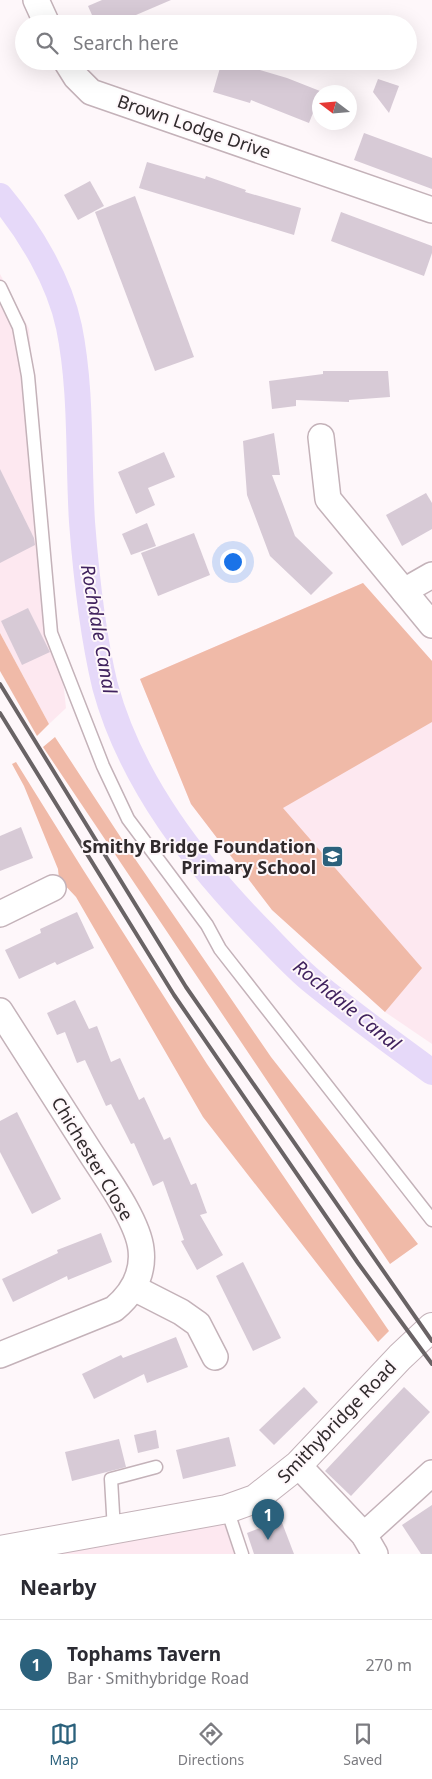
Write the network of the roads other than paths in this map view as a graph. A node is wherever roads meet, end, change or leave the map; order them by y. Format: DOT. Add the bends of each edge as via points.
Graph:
graph roads {
  1 [pos="36,0"];
  2 [pos="43,15"];
  3 [pos="72,70"];
  4 [pos="432,210"];
  5 [pos="0,287"];
  6 [pos="321,437"];
  7 [pos="432,575"];
  8 [pos="404,591"];
  9 [pos="432,625"];
  10 [pos="53,888"];
  11 [pos="0,914"];
  12 [pos="0,1011"];
  13 [pos="432,1220"];
  14 [pos="134,1288"];
  15 [pos="432,1327"];
  16 [pos="0,1355"];
  17 [pos="215,1356"];
  18 [pos="298,1465"];
  19 [pos="156,1467"];
  20 [pos="432,1473"];
  21 [pos="227,1509"];
  22 [pos="114,1530"];
  23 [pos="369,1544"];
  24 [pos="34,1549"];
  25 [pos="0,1550"];
  26 [pos="242,1554"];
  1 -- 2 [label="street"];
  3 -- 4 [label="street, Brown Lodge Drive" via="91,92"];
  5 -- 13 [label="lane" via="19,327 28,376 51,633 102,766 128,818 207,925 220,949"];
  6 -- 8 [label="street" via="328,499"];
  7 -- 8 [label="street"];
  8 -- 9 [label="street"];
  10 -- 11 [label="street"];
  12 -- 14 [label="street, Chichester Close" via="126,1209 141,1249 140,1270"];
  14 -- 16 [label="street, Chichester Close" via="126,1300 114,1308"];
  14 -- 17 [label="street" via="198,1324"];
  15 -- 18 [label="street, Smithybridge Road" via="400,1356"];
  18 -- 21 [label="street, Smithybridge Road" via="255,1500"];
  18 -- 23 [label="street"];
  19 -- 22 [label="lane" via="111,1479"];
  20 -- 23 [label="street"];
  21 -- 22 [label="street, Smithybridge Road"];
  21 -- 26 [label="lane"];
  22 -- 24 [label="street, Smithybridge Road"];
  24 -- 25 [label="street, Smithybridge Road"];
}
